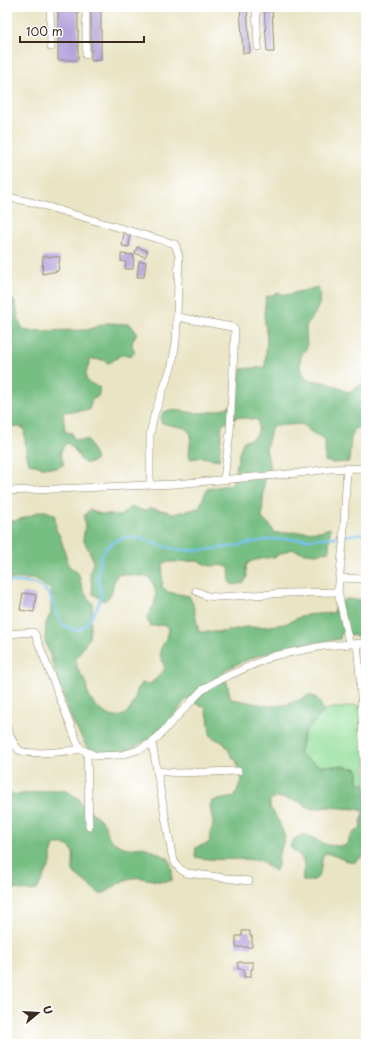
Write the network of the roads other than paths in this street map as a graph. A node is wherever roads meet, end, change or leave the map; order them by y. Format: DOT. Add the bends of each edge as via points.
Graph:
graph roads {
  1 [pos="50,7"];
  2 [pos="86,7"];
  3 [pos="256,7"];
  4 [pos="51,47"];
  5 [pos="258,47"];
  6 [pos="86,55"];
  7 [pos="7,197"];
  8 [pos="177,317"];
  9 [pos="347,468"];
  10 [pos="366,468"];
  11 [pos="224,479"];
  12 [pos="150,484"];
  13 [pos="7,491"];
  14 [pos="339,578"];
  15 [pos="366,579"];
  16 [pos="196,591"];
  17 [pos="338,592"];
  18 [pos="7,634"];
  19 [pos="357,643"];
  20 [pos="366,643"];
  21 [pos="349,644"];
  22 [pos="7,727"];
  23 [pos="152,743"];
  24 [pos="84,751"];
  25 [pos="157,771"];
  26 [pos="238,771"];
  27 [pos="365,782"];
  28 [pos="89,827"];
  29 [pos="249,881"];
  1 -- 4 [label="street"];
  2 -- 6 [label="street"];
  3 -- 5 [label="street"];
  7 -- 8 [label="street" via="174,243 178,256"];
  8 -- 11 [label="street" via="232,327 235,330 230,432"];
  8 -- 12 [label="street" via="172,365 154,415 150,435"];
  9 -- 10 [label="street"];
  9 -- 11 [label="street"];
  9 -- 14 [label="street"];
  11 -- 12 [label="street"];
  12 -- 13 [label="street"];
  14 -- 15 [label="street"];
  14 -- 17 [label="street"];
  16 -- 17 [label="street" via="218,597"];
  17 -- 21 [label="street"];
  18 -- 24 [label="street" via="35,634 77,742"];
  19 -- 20 [label="street"];
  19 -- 21 [label="street"];
  19 -- 27 [label="street"];
  21 -- 23 [label="street" via="323,646 273,656 216,681 201,691"];
  22 -- 24 [label="street" via="17,748 23,752"];
  23 -- 24 [label="street" via="121,755 96,756"];
  23 -- 25 [label="street"];
  24 -- 28 [label="street"];
  25 -- 26 [label="street"];
  25 -- 29 [label="street" via="172,855 180,870"];
}
